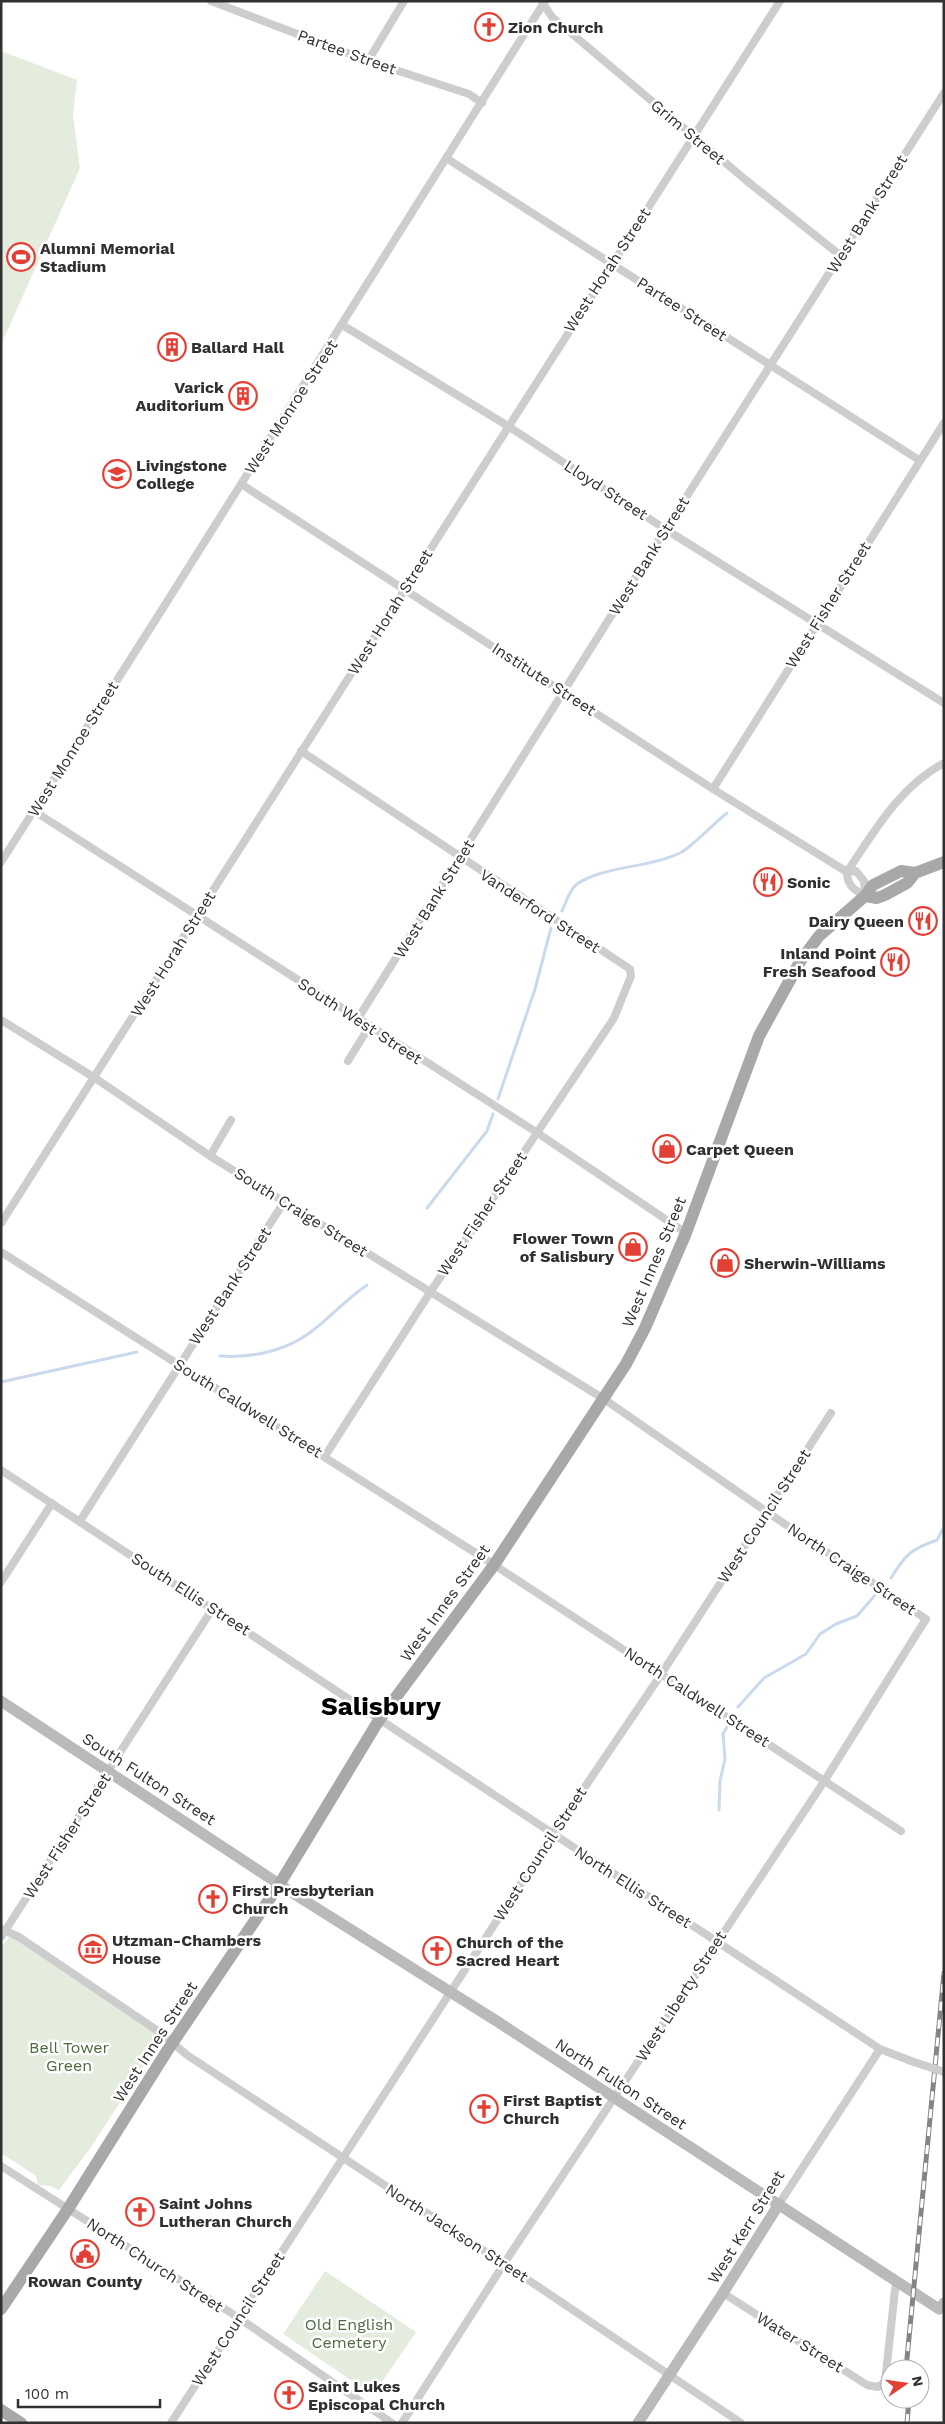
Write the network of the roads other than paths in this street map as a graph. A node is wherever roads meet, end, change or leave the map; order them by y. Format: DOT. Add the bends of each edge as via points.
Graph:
graph roads {
  1 [pos="211,1"];
  2 [pos="404,1"];
  3 [pos="780,1"];
  4 [pos="544,2"];
  5 [pos="368,61"];
  6 [pos="944,94"];
  7 [pos="482,103"];
  8 [pos="693,136"];
  9 [pos="446,158"];
  10 [pos="841,256"];
  11 [pos="612,263"];
  12 [pos="344,326"];
  13 [pos="771,366"];
  14 [pos="944,422"];
  15 [pos="508,426"];
  16 [pos="919,460"];
  17 [pos="241,484"];
  18 [pos="666,529"];
  19 [pos="404,589"];
  20 [pos="816,622"];
  21 [pos="563,692"];
  22 [pos="944,703"];
  23 [pos="301,751"];
  24 [pos="944,763"];
  25 [pos="713,789"];
  26 [pos="34,811"];
  27 [pos="460,858"];
  28 [pos="1,862"];
  29 [pos="944,862"];
  30 [pos="847,872"];
  31 [pos="865,896"];
  32 [pos="197,916"];
  33 [pos="630,969"];
  34 [pos="1,1020"];
  35 [pos="357,1020"];
  36 [pos="369,1027"];
  37 [pos="348,1061"];
  38 [pos="95,1078"];
  39 [pos="231,1120"];
  40 [pos="536,1132"];
  41 [pos="210,1156"];
  42 [pos="284,1202"];
  43 [pos="1,1223"];
  44 [pos="686,1233"];
  45 [pos="1,1252"];
  46 [pos="431,1291"];
  47 [pos="179,1364"];
  48 [pos="604,1399"];
  49 [pos="831,1413"];
  50 [pos="325,1456"];
  51 [pos="1,1470"];
  52 [pos="52,1503"];
  53 [pos="767,1512"];
  54 [pos="80,1521"];
  55 [pos="494,1565"];
  56 [pos="1,1582"];
  57 [pos="213,1608"];
  58 [pos="926,1619"];
  59 [pos="661,1674"];
  60 [pos="1,1701"];
  61 [pos="379,1720"];
  62 [pos="108,1772"];
  63 [pos="825,1780"];
  64 [pos="901,1831"];
  65 [pos="553,1834"];
  66 [pos="279,1885"];
  67 [pos="3,1932"];
  68 [pos="716,1941"];
  69 [pos="451,1992"];
  70 [pos="173,2042"];
  71 [pos="880,2049"];
  72 [pos="944,2072"];
  73 [pos="614,2098"];
  74 [pos="343,2158"];
  75 [pos="1,2166"];
  76 [pos="779,2204"];
  77 [pos="68,2209"];
  78 [pos="504,2263"];
  79 [pos="896,2281"];
  80 [pos="724,2294"];
  81 [pos="942,2308"];
  82 [pos="1,2309"];
  83 [pos="239,2318"];
  84 [pos="670,2374"];
  85 [pos="1,2410"];
  86 [pos="20,2423"];
  87 [pos="171,2423"];
  88 [pos="392,2423"];
  89 [pos="402,2423"];
  90 [pos="638,2423"];
  91 [pos="741,2423"];
  1 -- 5 [label="street, Partee Street"];
  2 -- 5 [label="street"];
  3 -- 8 [label="street, West Horah Street"];
  4 -- 7 [label="street, West Monroe Street"];
  4 -- 8 [label="street, Grim Street" via="552,17"];
  5 -- 7 [label="street, Partee Street" via="469,94"];
  6 -- 10 [label="street, West Bank Street"];
  7 -- 9 [label="street, West Monroe Street"];
  8 -- 10 [label="street, Grim Street"];
  8 -- 11 [label="street, West Horah Street"];
  9 -- 11 [label="street, Partee Street"];
  9 -- 12 [label="street, West Monroe Street"];
  10 -- 13 [label="street, West Bank Street"];
  11 -- 13 [label="street, Partee Street"];
  11 -- 15 [label="street, West Horah Street"];
  12 -- 15 [label="street, Lloyd Street"];
  12 -- 17 [label="street, West Monroe Street"];
  13 -- 16 [label="street, Partee Street"];
  13 -- 18 [label="street, West Bank Street"];
  14 -- 16 [label="street, West Fisher Street"];
  15 -- 18 [label="street, Lloyd Street"];
  15 -- 19 [label="street, West Horah Street"];
  16 -- 20 [label="street, West Fisher Street"];
  17 -- 19 [label="street, Institute Street"];
  17 -- 26 [label="street, West Monroe Street"];
  18 -- 20 [label="street, Lloyd Street"];
  18 -- 21 [label="street, West Bank Street"];
  19 -- 21 [label="street, Institute Street"];
  19 -- 23 [label="street, West Horah Street"];
  20 -- 22 [label="street, Lloyd Street"];
  20 -- 25 [label="street, West Fisher Street"];
  21 -- 25 [label="street, Institute Street"];
  21 -- 27 [label="street, West Bank Street"];
  23 -- 27 [label="street, Vanderford Street"];
  23 -- 32 [label="street, West Horah Street"];
  24 -- 30 [label="street" via="898,800"];
  25 -- 30 [label="street, Institute Street"];
  26 -- 28 [label="street, West Monroe Street"];
  26 -- 32 [label="street, South West Street"];
  27 -- 33 [label="street, Vanderford Street"];
  27 -- 35 [label="street, West Bank Street"];
  29 -- 31 [label="main road" via="915,873 906,883 885,895 876,898"];
  30 -- 31 [label="street, Institute Street" via="847,880 854,890"];
  30 -- 31 [label="street, Institute Street" via="856,871 864,881"];
  31 -- 44 [label="main road, West Innes Street" via="819,936 784,988 759,1036"];
  32 -- 35 [label="street, South West Street"];
  32 -- 38 [label="street, West Horah Street"];
  33 -- 40 [label="street, West Fisher Street" via="631,976 614,1018"];
  34 -- 38 [label="street, South Craige Street"];
  35 -- 36 [label="street, South West Street"];
  36 -- 37 [label="street"];
  36 -- 40 [label="street, South West Street"];
  38 -- 41 [label="street, South Craige Street"];
  38 -- 43 [label="street, West Horah Street"];
  39 -- 41 [label="street"];
  40 -- 44 [label="street, South West Street"];
  40 -- 46 [label="street, West Fisher Street"];
  41 -- 42 [label="street, South Craige Street"];
  42 -- 46 [label="street, South Craige Street"];
  42 -- 47 [label="street, West Bank Street"];
  44 -- 48 [label="main road, West Innes Street" via="645,1328"];
  45 -- 47 [label="street, South Caldwell Street"];
  46 -- 48 [label="street, South Craige Street"];
  46 -- 50 [label="street, West Fisher Street"];
  47 -- 50 [label="street, South Caldwell Street"];
  47 -- 54 [label="street, West Bank Street"];
  48 -- 53 [label="street, North Craige Street"];
  48 -- 55 [label="main road, West Innes Street"];
  49 -- 53 [label="street, West Council Street"];
  50 -- 55 [label="street, South Caldwell Street"];
  51 -- 52 [label="street, South Ellis Street"];
  52 -- 54 [label="street, South Ellis Street"];
  52 -- 56 [label="street"];
  53 -- 58 [label="street, North Craige Street"];
  53 -- 59 [label="street, West Council Street"];
  54 -- 57 [label="street, South Ellis Street"];
  55 -- 59 [label="street, North Caldwell Street"];
  55 -- 61 [label="main road, West Innes Street"];
  57 -- 61 [label="street, South Ellis Street"];
  57 -- 62 [label="street, West Fisher Street"];
  58 -- 63 [label="street, West Liberty Street"];
  59 -- 63 [label="street, North Caldwell Street"];
  59 -- 65 [label="street, West Council Street"];
  60 -- 62 [label="street, South Fulton Street"];
  61 -- 65 [label="street, North Ellis Street"];
  61 -- 66 [label="main road, West Innes Street"];
  62 -- 66 [label="street, South Fulton Street"];
  62 -- 67 [label="street, West Fisher Street"];
  63 -- 64 [label="street, North Caldwell Street"];
  63 -- 68 [label="street, West Liberty Street"];
  65 -- 68 [label="street, North Ellis Street"];
  65 -- 69 [label="street, West Council Street"];
  66 -- 69 [label="street, North Fulton Street"];
  66 -- 70 [label="main road, West Innes Street"];
  67 -- 70 [label="street, North Jackson Street" via="18,1937"];
  68 -- 71 [label="street, North Ellis Street"];
  68 -- 73 [label="street, West Liberty Street"];
  69 -- 73 [label="street, North Fulton Street"];
  69 -- 74 [label="street, West Council Street"];
  70 -- 74 [label="street, North Jackson Street" via="187,2056"];
  70 -- 77 [label="main road, West Innes Street"];
  71 -- 72 [label="street, North Ellis Street, bridge"];
  71 -- 76 [label="street, West Kerr Street"];
  73 -- 76 [label="street, North Fulton Street"];
  73 -- 78 [label="street, West Liberty Street"];
  74 -- 78 [label="street, North Jackson Street"];
  74 -- 83 [label="street, West Council Street"];
  75 -- 77 [label="street, North Church Street"];
  76 -- 79 [label="street, North Fulton Street"];
  76 -- 80 [label="street, West Kerr Street"];
  77 -- 82 [label="main road, West Innes Street"];
  77 -- 83 [label="street, North Church Street"];
  78 -- 84 [label="street, North Jackson Street"];
  78 -- 89 [label="street, West Liberty Street"];
  79 -- 80 [label="street, Water Street" via="885,2382 878,2387 867,2385"];
  79 -- 81 [label="street, North Fulton Street"];
  80 -- 84 [label="street, West Kerr Street"];
  83 -- 87 [label="street, West Council Street"];
  83 -- 88 [label="street, North Church Street"];
  84 -- 90 [label="street, West Kerr Street"];
  84 -- 91 [label="street, North Jackson Street"];
  85 -- 86 [label="main road"];
}
